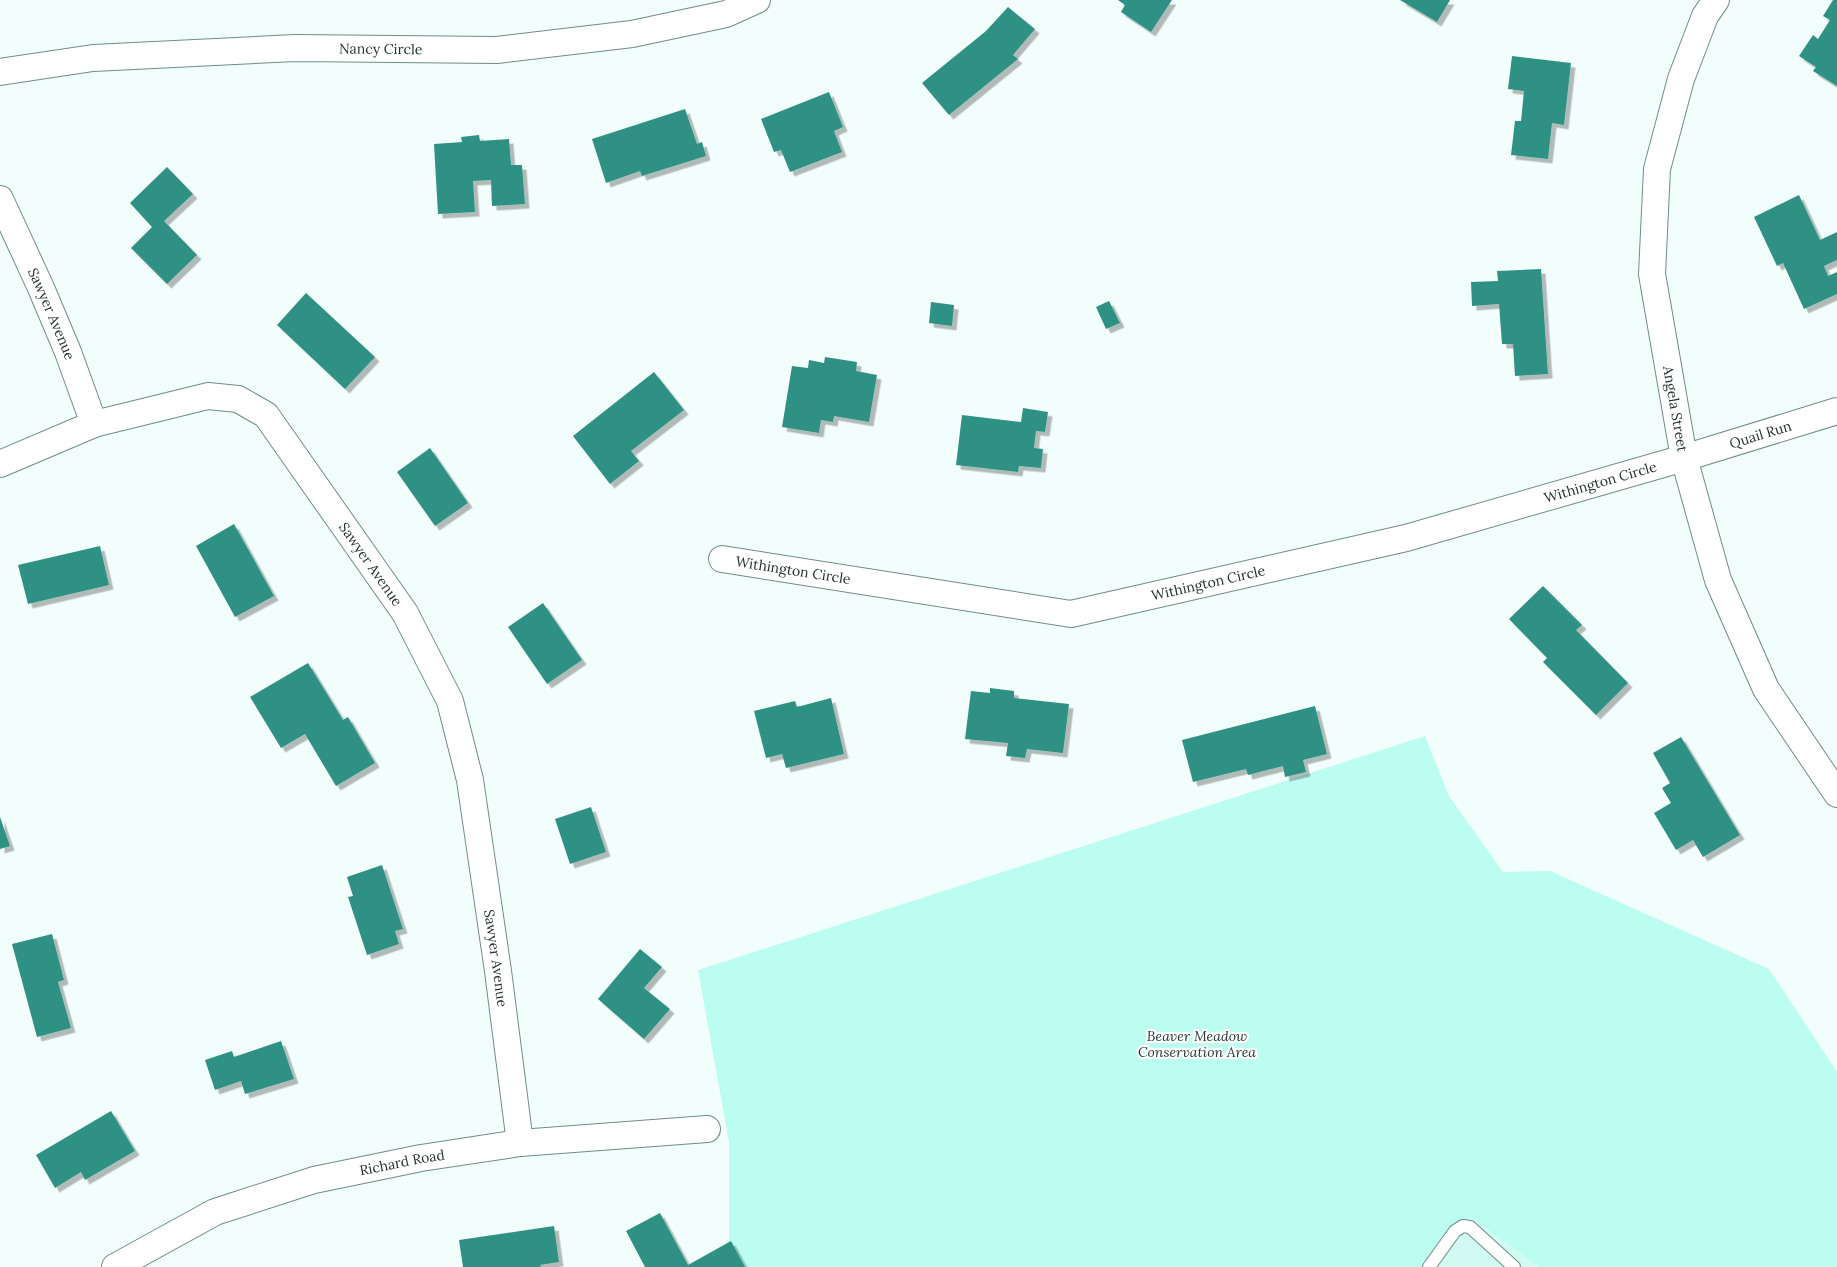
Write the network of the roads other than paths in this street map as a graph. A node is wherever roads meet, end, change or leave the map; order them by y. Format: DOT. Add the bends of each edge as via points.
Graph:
graph roads {
  1 [pos="757,0"];
  2 [pos="1716,0"];
  3 [pos="0,72"];
  4 [pos="0,199"];
  5 [pos="1837,411"];
  6 [pos="94,424"];
  7 [pos="1684,458"];
  8 [pos="0,464"];
  9 [pos="722,560"];
  10 [pos="1837,794"];
  11 [pos="707,1129"];
  12 [pos="520,1143"];
  13 [pos="115,1267"];
  14 [pos="1429,1267"];
  15 [pos="1514,1267"];
  1 -- 3 [label="street, Nancy Circle" via="726,14 619,36 497,50 296,48 92,58"];
  2 -- 7 [label="street, Angela Street" via="1705,16 1681,79 1657,169 1652,274"];
  4 -- 6 [label="street, Sawyer Avenue" via="68,352"];
  5 -- 7 [label="street, Quail Run"];
  6 -- 8 [label="street"];
  6 -- 12 [label="street, Sawyer Avenue" via="208,396 238,399 266,416 405,614 450,701 470,780"];
  7 -- 9 [label="street, Withington Circle" via="1406,538 1072,614"];
  7 -- 10 [label="street, Angela Street" via="1718,580 1766,689"];
  11 -- 12 [label="street, Richard Road"];
  12 -- 13 [label="street, Richard Road" via="421,1158 314,1180 215,1212"];
  14 -- 15 [label="lane" via="1455,1231 1463,1226 1470,1227"];
}
